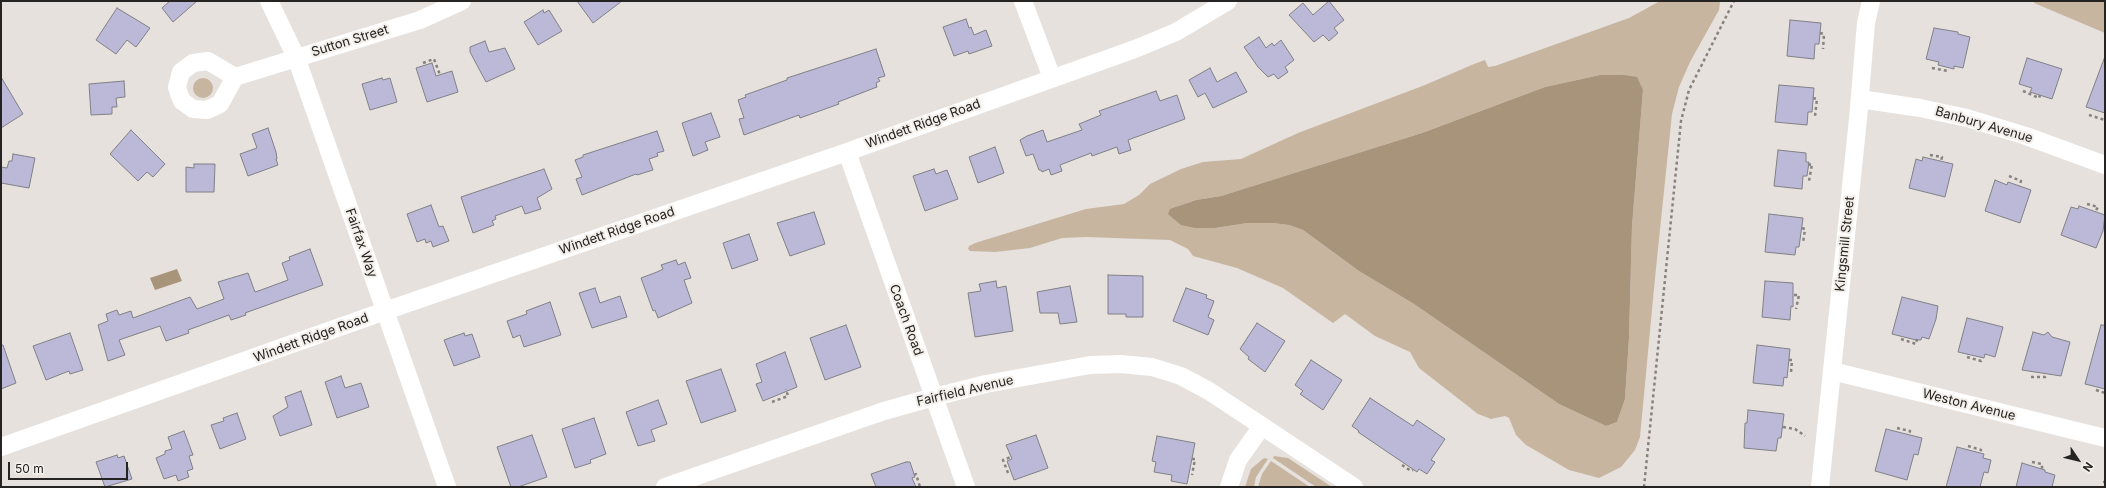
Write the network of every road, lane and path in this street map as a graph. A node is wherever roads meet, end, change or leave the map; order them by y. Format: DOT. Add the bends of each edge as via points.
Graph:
graph roads {
  1 [pos="269,1"];
  2 [pos="462,1"];
  3 [pos="1023,1"];
  4 [pos="1228,1"];
  5 [pos="1734,1"];
  6 [pos="1872,1"];
  7 [pos="1820,33"];
  8 [pos="1823,49"];
  9 [pos="296,58"];
  10 [pos="423,63"];
  11 [pos="1932,68"];
  12 [pos="1949,70"];
  13 [pos="440,75"];
  14 [pos="235,77"];
  15 [pos="1052,78"];
  16 [pos="2023,91"];
  17 [pos="2040,95"];
  18 [pos="1813,98"];
  19 [pos="1860,99"];
  20 [pos="2090,115"];
  21 [pos="1815,116"];
  22 [pos="2105,120"];
  23 [pos="847,152"];
  24 [pos="1930,155"];
  25 [pos="1941,161"];
  26 [pos="1808,165"];
  27 [pos="2105,166"];
  28 [pos="2009,176"];
  29 [pos="1809,181"];
  30 [pos="2019,186"];
  31 [pos="2087,204"];
  32 [pos="2095,212"];
  33 [pos="1802,228"];
  34 [pos="1803,243"];
  35 [pos="1794,295"];
  36 [pos="1796,309"];
  37 [pos="385,311"];
  38 [pos="1901,339"];
  39 [pos="1917,339"];
  40 [pos="1967,357"];
  41 [pos="1982,357"];
  42 [pos="1789,360"];
  43 [pos="1832,371"];
  44 [pos="1791,372"];
  45 [pos="2047,375"];
  46 [pos="2031,377"];
  47 [pos="786,389"];
  48 [pos="2096,390"];
  49 [pos="2105,393"];
  50 [pos="934,397"];
  51 [pos="772,402"];
  52 [pos="1262,426"];
  53 [pos="1783,427"];
  54 [pos="1897,428"];
  55 [pos="1909,434"];
  56 [pos="1805,436"];
  57 [pos="2105,438"];
  58 [pos="1968,446"];
  59 [pos="1,447"];
  60 [pos="1979,453"];
  61 [pos="1011,457"];
  62 [pos="1192,459"];
  63 [pos="2032,462"];
  64 [pos="1402,465"];
  65 [pos="2042,469"];
  66 [pos="1413,470"];
  67 [pos="1008,474"];
  68 [pos="914,475"];
  69 [pos="1192,475"];
  70 [pos="702,481"];
  71 [pos="447,487"];
  72 [pos="665,487"];
  73 [pos="920,487"];
  74 [pos="966,487"];
  75 [pos="1229,487"];
  76 [pos="1354,487"];
  77 [pos="1644,487"];
  78 [pos="1820,487"];
  1 -- 9 [label="street, Fairfax Way"];
  2 -- 9 [label="street, Sutton Street" via="420,20"];
  3 -- 15 [label="street"];
  4 -- 15 [label="street, Windett Ridge Road" via="1176,32"];
  5 -- 77 [label="path" via="1689,90 1681,121"];
  6 -- 19 [label="street, Kingsmill Street" via="1866,23"];
  7 -- 8 [label="path" via="1824,34"];
  9 -- 14 [label="street, Sutton Street"];
  9 -- 37 [label="street, Fairfax Way"];
  10 -- 13 [label="path" via="434,60"];
  11 -- 12 [label="path" via="1948,72"];
  15 -- 23 [label="street, Windett Ridge Road"];
  16 -- 17 [label="path" via="2039,98"];
  18 -- 21 [label="path" via="1817,99"];
  19 -- 27 [label="street, Banbury Avenue" via="1967,118 2026,136"];
  19 -- 43 [label="street, Kingsmill Street"];
  20 -- 22 [label="path"];
  23 -- 37 [label="street, Windett Ridge Road"];
  23 -- 50 [label="street, Coach Road"];
  24 -- 25 [label="path" via="1942,158"];
  26 -- 29 [label="path" via="1812,164"];
  28 -- 30 [label="path" via="2021,180"];
  31 -- 32 [label="path" via="2098,207"];
  33 -- 34 [label="path" via="1805,229"];
  35 -- 36 [label="path" via="1799,295"];
  37 -- 59 [label="street, Windett Ridge Road"];
  37 -- 71 [label="street, Fairfax Way"];
  38 -- 39 [label="path" via="1916,344"];
  40 -- 41 [label="path" via="1981,361"];
  42 -- 44 [label="path" via="1792,360"];
  43 -- 57 [label="street, Weston Avenue"];
  43 -- 78 [label="street, Kingsmill Street"];
  45 -- 46 [label="path"];
  47 -- 51 [label="path" via="788,396"];
  48 -- 49 [label="path"];
  50 -- 52 [label="street, Fairfield Avenue" via="994,382 1090,365 1121,364 1152,367 1181,376"];
  50 -- 70 [label="street, Fairfield Avenue" via="884,411"];
  50 -- 74 [label="street, Coach Road"];
  52 -- 75 [label="street" via="1238,460"];
  52 -- 76 [label="street, Fairfield Avenue"];
  53 -- 56 [label="path" via="1795,429"];
  54 -- 55 [label="path" via="1910,431"];
  58 -- 60 [label="path" via="1981,450"];
  61 -- 67 [label="path" via="1003,460"];
  62 -- 69 [label="path" via="1195,460"];
  63 -- 65 [label="path" via="2042,464"];
  64 -- 66 [label="path"];
  68 -- 73 [label="path" via="916,474"];
  70 -- 72 [label="street, Fairfield Avenue"];
}
